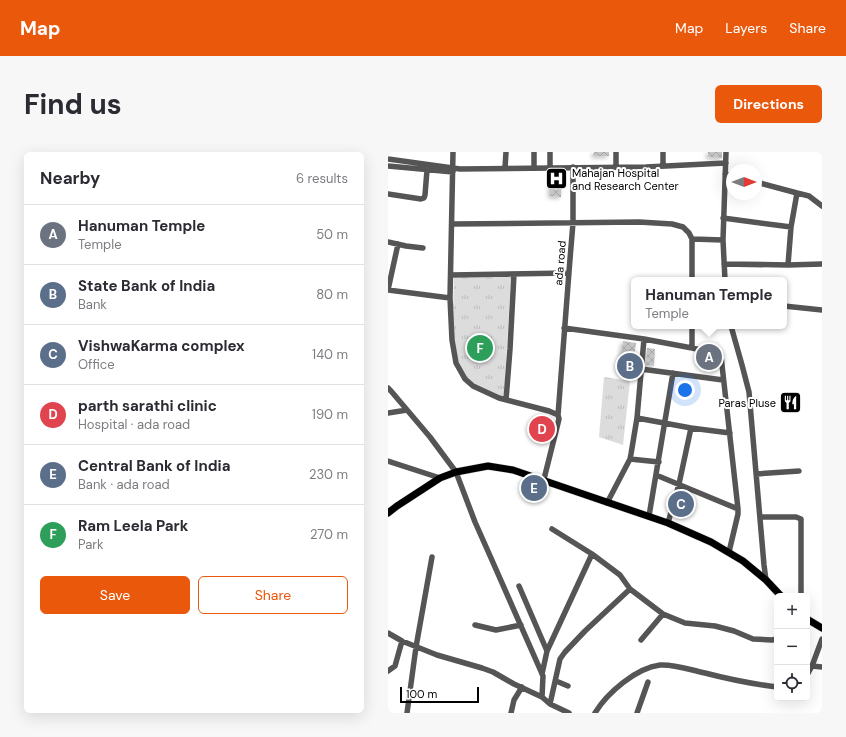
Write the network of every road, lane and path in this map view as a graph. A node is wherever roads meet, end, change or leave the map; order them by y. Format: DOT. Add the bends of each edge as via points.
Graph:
graph roads {
  1 [pos="453,152"];
  2 [pos="506,152"];
  3 [pos="534,152"];
  4 [pos="550,152"];
  5 [pos="616,152"];
  6 [pos="663,152"];
  7 [pos="726,152"];
  8 [pos="388,159"];
  9 [pos="726,163"];
  10 [pos="388,166"];
  11 [pos="663,166"];
  12 [pos="550,167"];
  13 [pos="573,167"];
  14 [pos="616,167"];
  15 [pos="505,168"];
  16 [pos="534,168"];
  17 [pos="426,170"];
  18 [pos="453,170"];
  19 [pos="725,174"];
  20 [pos="762,184"];
  21 [pos="797,193"];
  22 [pos="388,194"];
  23 [pos="822,206"];
  24 [pos="723,218"];
  25 [pos="573,223"];
  26 [pos="452,224"];
  27 [pos="790,228"];
  28 [pos="692,239"];
  29 [pos="723,240"];
  30 [pos="388,242"];
  31 [pos="398,244"];
  32 [pos="423,248"];
  33 [pos="724,264"];
  34 [pos="822,264"];
  35 [pos="788,265"];
  36 [pos="569,273"];
  37 [pos="514,274"];
  38 [pos="451,275"];
  39 [pos="692,277"];
  40 [pos="725,277"];
  41 [pos="388,290"];
  42 [pos="450,298"];
  43 [pos="787,306"];
  44 [pos="822,310"];
  45 [pos="564,328"];
  46 [pos="692,329"];
  47 [pos="732,329"];
  48 [pos="644,339"];
  49 [pos="692,348"];
  50 [pos="641,369"];
  51 [pos="673,373"];
  52 [pos="723,380"];
  53 [pos="388,388"];
  54 [pos="506,400"];
  55 [pos="407,410"];
  56 [pos="388,413"];
  57 [pos="558,415"];
  58 [pos="638,418"];
  59 [pos="665,424"];
  60 [pos="691,428"];
  61 [pos="730,433"];
  62 [pos="630,459"];
  63 [pos="388,461"];
  64 [pos="658,462"];
  65 [pos="799,471"];
  66 [pos="456,472"];
  67 [pos="756,474"];
  68 [pos="656,475"];
  69 [pos="440,478"];
  70 [pos="544,480"];
  71 [pos="679,484"];
  72 [pos="607,503"];
  73 [pos="738,509"];
  74 [pos="388,513"];
  75 [pos="649,516"];
  76 [pos="760,517"];
  77 [pos="668,523"];
  78 [pos="552,529"];
  79 [pos="729,552"];
  80 [pos="592,554"];
  81 [pos="432,556"];
  82 [pos="766,580"];
  83 [pos="519,586"];
  84 [pos="630,589"];
  85 [pos="778,593"];
  86 [pos="801,593"];
  87 [pos="663,614"];
  88 [pos="810,621"];
  89 [pos="476,625"];
  90 [pos="521,625"];
  91 [pos="822,628"];
  92 [pos="388,633"];
  93 [pos="641,640"];
  94 [pos="774,640"];
  95 [pos="822,640"];
  96 [pos="402,641"];
  97 [pos="416,647"];
  98 [pos="547,651"];
  99 [pos="816,666"];
  100 [pos="388,671"];
  101 [pos="543,676"];
  102 [pos="556,681"];
  103 [pos="648,682"];
  104 [pos="568,686"];
  105 [pos="774,686"];
  106 [pos="522,687"];
  107 [pos="542,697"];
  108 [pos="550,704"];
  109 [pos="407,713"];
  110 [pos="510,713"];
  111 [pos="569,713"];
  112 [pos="595,713"];
  113 [pos="637,713"];
  1 -- 18 [label="street"];
  2 -- 15 [label="street"];
  3 -- 16 [label="street"];
  4 -- 12 [label="street"];
  5 -- 14 [label="street"];
  6 -- 11 [label="street"];
  7 -- 9 [label="street"];
  8 -- 18 [label="street"];
  9 -- 11 [label="street"];
  9 -- 19 [label="street"];
  10 -- 17 [label="street"];
  11 -- 14 [label="street"];
  12 -- 13 [label="street"];
  12 -- 16 [label="street"];
  13 -- 14 [label="street"];
  13 -- 25 [label="street, ada road"];
  15 -- 16 [label="street"];
  15 -- 18 [label="street"];
  17 -- 18 [label="street"];
  17 -- 22 [label="street" via="424,198"];
  18 -- 26 [label="street"];
  19 -- 24 [label="street"];
  20 -- 21 [label="street"];
  21 -- 23 [label="street" via="809,196"];
  21 -- 27 [label="street"];
  24 -- 27 [label="street"];
  24 -- 29 [label="street"];
  25 -- 26 [label="street"];
  25 -- 28 [label="street" via="672,224 683,228"];
  25 -- 36 [label="street, ada road"];
  26 -- 38 [label="street"];
  27 -- 35 [label="street"];
  28 -- 29 [label="street"];
  28 -- 39 [label="street"];
  29 -- 33 [label="street"];
  30 -- 31 [label="street"];
  31 -- 32 [label="street"];
  31 -- 41 [label="street"];
  33 -- 35 [label="street"];
  33 -- 40 [label="street"];
  34 -- 35 [label="street"];
  36 -- 37 [label="street"];
  36 -- 45 [label="street, ada road"];
  37 -- 38 [label="street"];
  37 -- 54 [label="street"];
  38 -- 42 [label="street"];
  41 -- 42 [label="street"];
  42 -- 54 [label="street" via="452,340 458,368 469,384"];
  43 -- 44 [label="street"];
  45 -- 48 [label="street"];
  45 -- 57 [label="street, ada road"];
  46 -- 49 [label="street"];
  47 -- 67 [label="street" via="749,392"];
  48 -- 49 [label="street"];
  48 -- 50 [label="street"];
  49 -- 52 [label="street" via="720,354"];
  50 -- 51 [label="street"];
  50 -- 58 [label="street"];
  51 -- 52 [label="street"];
  51 -- 59 [label="street"];
  52 -- 61 [label="street"];
  53 -- 55 [label="street"];
  54 -- 57 [label="street"];
  55 -- 56 [label="street"];
  55 -- 66 [label="street"];
  57 -- 70 [label="street, ada road"];
  58 -- 59 [label="street"];
  58 -- 62 [label="street"];
  59 -- 60 [label="street"];
  59 -- 64 [label="street"];
  60 -- 61 [label="street"];
  60 -- 71 [label="street"];
  61 -- 73 [label="street"];
  62 -- 64 [label="street"];
  62 -- 72 [label="street"];
  63 -- 69 [label="street"];
  64 -- 68 [label="street"];
  65 -- 67 [label="street"];
  66 -- 69 [label="main road"];
  66 -- 70 [label="main road" via="488,466 513,470"];
  66 -- 90 [label="street"];
  67 -- 76 [label="street"];
  68 -- 71 [label="street"];
  68 -- 75 [label="street"];
  69 -- 74 [label="main road"];
  70 -- 72 [label="main road"];
  71 -- 73 [label="street"];
  71 -- 77 [label="street"];
  72 -- 75 [label="main road"];
  73 -- 79 [label="street"];
  75 -- 77 [label="main road"];
  76 -- 82 [label="street"];
  76 -- 86 [label="street" via="800,519"];
  77 -- 79 [label="main road"];
  78 -- 80 [label="street"];
  79 -- 82 [label="main road"];
  80 -- 84 [label="street" via="620,575"];
  80 -- 98 [label="street"];
  81 -- 97 [label="street"];
  82 -- 85 [label="main road"];
  83 -- 98 [label="street"];
  84 -- 87 [label="street"];
  84 -- 102 [label="street" via="563,655"];
  87 -- 93 [label="street"];
  87 -- 94 [label="street" via="686,624 714,626 753,639"];
  88 -- 91 [label="main road"];
  89 -- 90 [label="street" via="496,630"];
  90 -- 101 [label="street"];
  92 -- 96 [label="street"];
  95 -- 99 [label="street"];
  96 -- 97 [label="street"];
  96 -- 100 [label="street" via="395,666"];
  97 -- 106 [label="street" via="493,672"];
  97 -- 109 [label="street"];
  98 -- 101 [label="street"];
  101 -- 107 [label="street"];
  102 -- 104 [label="street"];
  102 -- 108 [label="street"];
  103 -- 113 [label="street"];
  105 -- 112 [label="street" via="660,665 633,675 619,685 600,704"];
  106 -- 107 [label="street"];
  106 -- 110 [label="street"];
  107 -- 108 [label="street"];
  108 -- 111 [label="street"];
}
